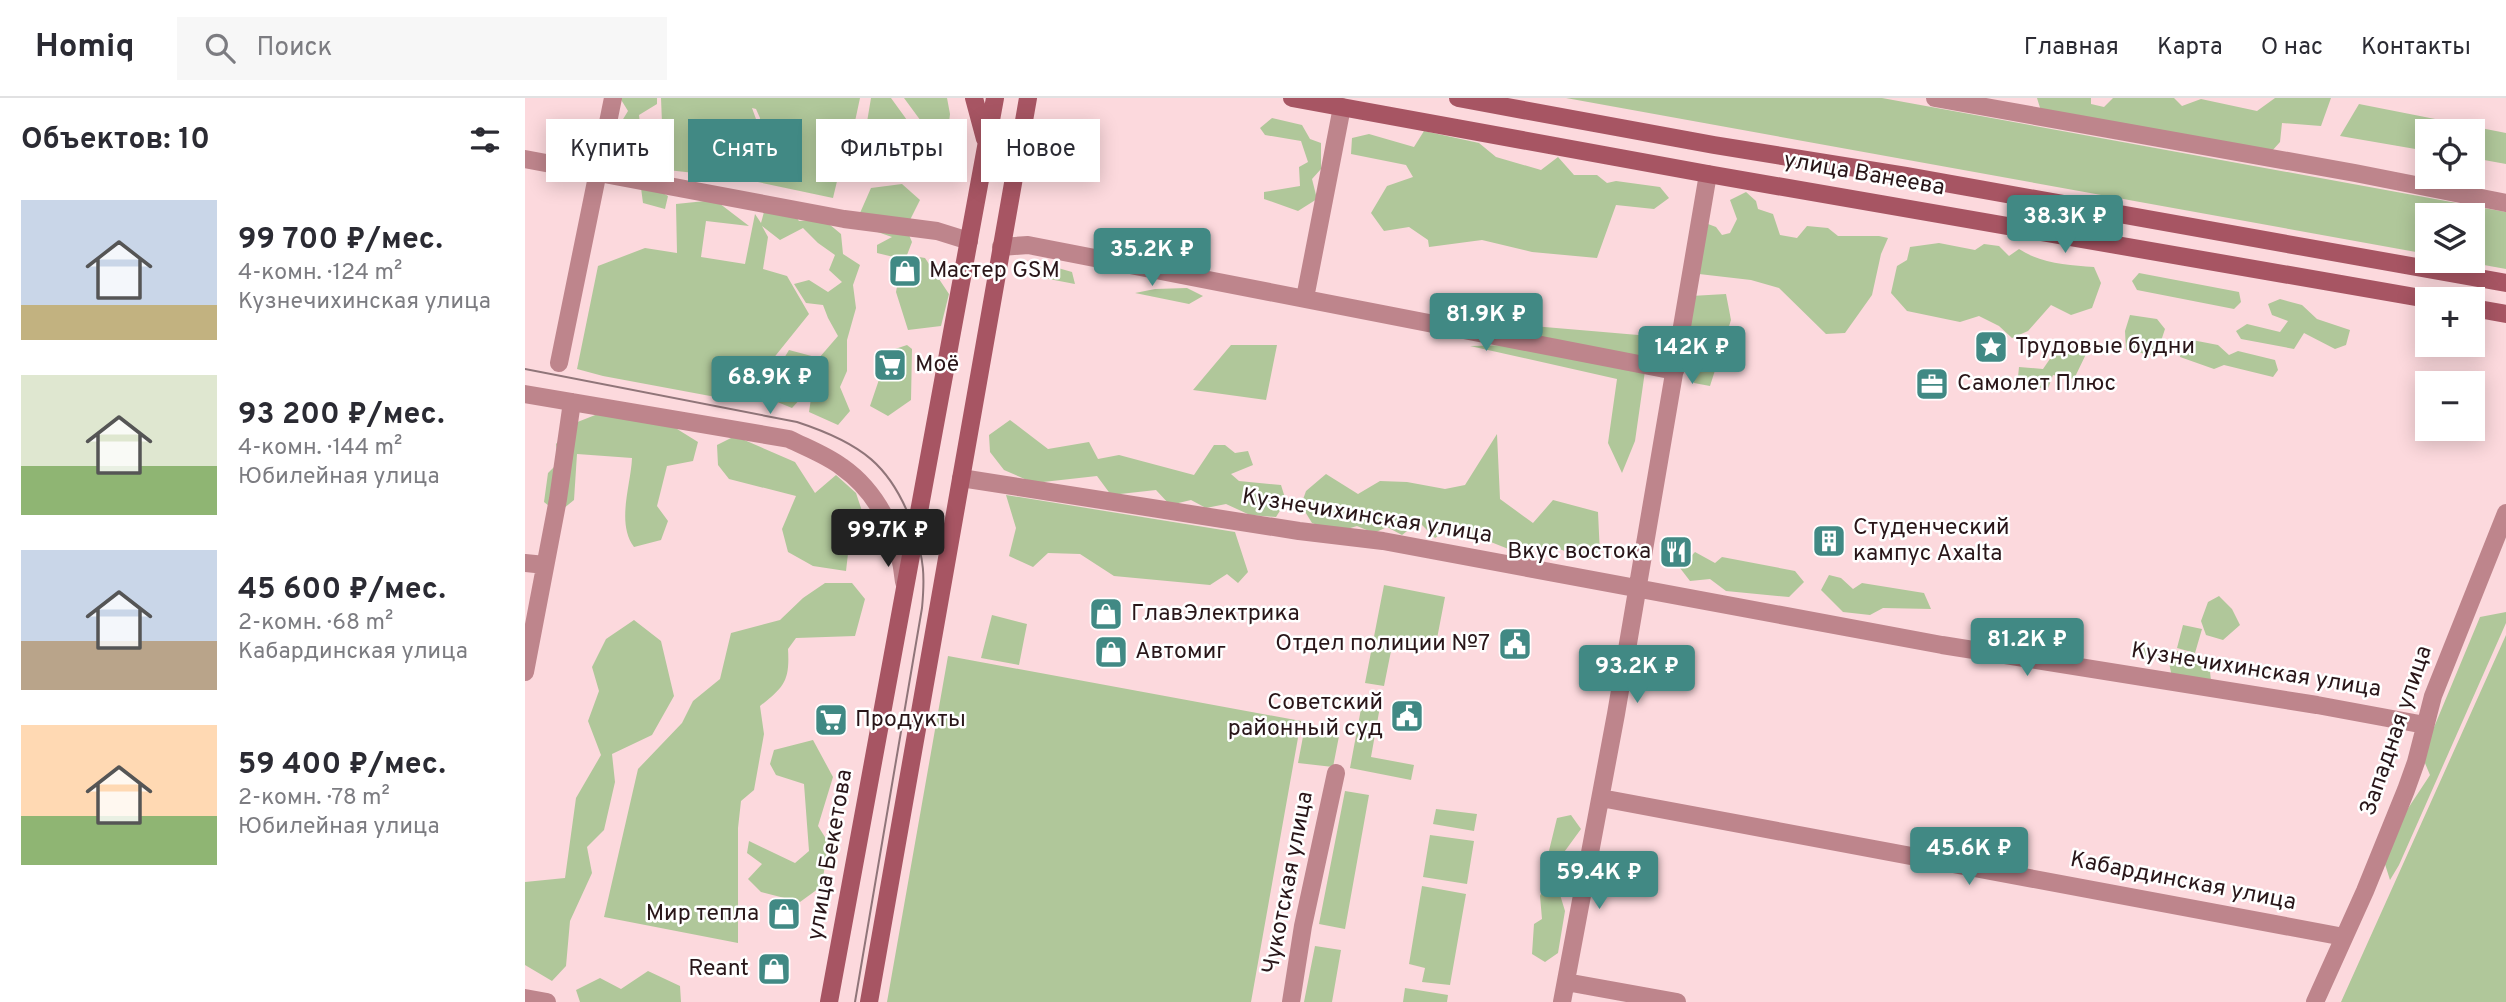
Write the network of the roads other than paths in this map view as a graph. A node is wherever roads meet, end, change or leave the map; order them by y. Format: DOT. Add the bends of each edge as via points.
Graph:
graph roads {
  1 [pos="613,98"];
  2 [pos="974,98"];
  3 [pos="995,98"];
  4 [pos="1028,98"];
  5 [pos="1292,98"];
  6 [pos="1458,98"];
  7 [pos="1935,98"];
  8 [pos="1342,107"];
  9 [pos="609,119"];
  10 [pos="991,119"];
  11 [pos="981,124"];
  12 [pos="525,159"];
  13 [pos="546,163"];
  14 [pos="981,171"];
  15 [pos="1708,174"];
  16 [pos="597,182"];
  17 [pos="647,182"];
  18 [pos="2506,203"];
  19 [pos="969,241"];
  20 [pos="1001,247"];
  21 [pos="2506,283"];
  22 [pos="2415,297"];
  23 [pos="1305,298"];
  24 [pos="2485,310"];
  25 [pos="2506,314"];
  26 [pos="559,363"];
  27 [pos="1675,370"];
  28 [pos="525,394"];
  29 [pos="572,402"];
  30 [pos="961,478"];
  31 [pos="2506,513"];
  32 [pos="525,563"];
  33 [pos="545,565"];
  34 [pos="904,585"];
  35 [pos="1637,590"];
  36 [pos="525,672"];
  37 [pos="2425,725"];
  38 [pos="1336,773"];
  39 [pos="1601,798"];
  40 [pos="2344,937"];
  41 [pos="1566,982"];
  42 [pos="525,998"];
  43 [pos="547,1002"];
  44 [pos="829,1002"];
  45 [pos="869,1002"];
  46 [pos="1291,1002"];
  47 [pos="1562,1002"];
  48 [pos="1677,1002"];
  49 [pos="2315,1002"];
  1 -- 9 [label="street"];
  2 -- 11 [label="main road"];
  3 -- 10 [label="main road, улица Бекетова"];
  4 -- 20 [label="main road"];
  5 -- 8 [label="main road, улица Ванеева"];
  6 -- 21 [label="main road, улица Ванеева"];
  7 -- 18 [label="street"];
  8 -- 15 [label="main road, улица Ванеева"];
  8 -- 23 [label="street"];
  12 -- 13 [label="street"];
  14 -- 19 [label="main road, улица Бекетова"];
  15 -- 22 [label="main road, улица Ванеева"];
  15 -- 27 [label="street"];
  16 -- 26 [label="street"];
  17 -- 19 [label="street" via="844,219 937,231"];
  19 -- 34 [label="main road, улица Бекетова"];
  20 -- 23 [label="street" via="1028,245"];
  20 -- 30 [label="main road"];
  23 -- 27 [label="street"];
  24 -- 25 [label="main road"];
  27 -- 35 [label="street"];
  28 -- 29 [label="street"];
  29 -- 33 [label="street"];
  29 -- 34 [label="street" via="789,439 841,466 862,483 883,513 902,564"];
  30 -- 35 [label="street, Кузнечихинская улица" via="1383,541"];
  30 -- 45 [label="main road"];
  31 -- 37 [label="street, Западная улица"];
  32 -- 33 [label="street"];
  33 -- 36 [label="street"];
  34 -- 44 [label="main road, улица Бекетова"];
  35 -- 37 [label="street, Кузнечихинская улица"];
  35 -- 39 [label="street"];
  37 -- 40 [label="street, Западная улица" via="2406,790"];
  38 -- 46 [label="street, Чукотская улица"];
  39 -- 40 [label="street, Кабардинская улица"];
  39 -- 41 [label="street"];
  40 -- 49 [label="street, Западная улица"];
  41 -- 47 [label="street"];
  41 -- 48 [label="street"];
  42 -- 43 [label="street"];
}
